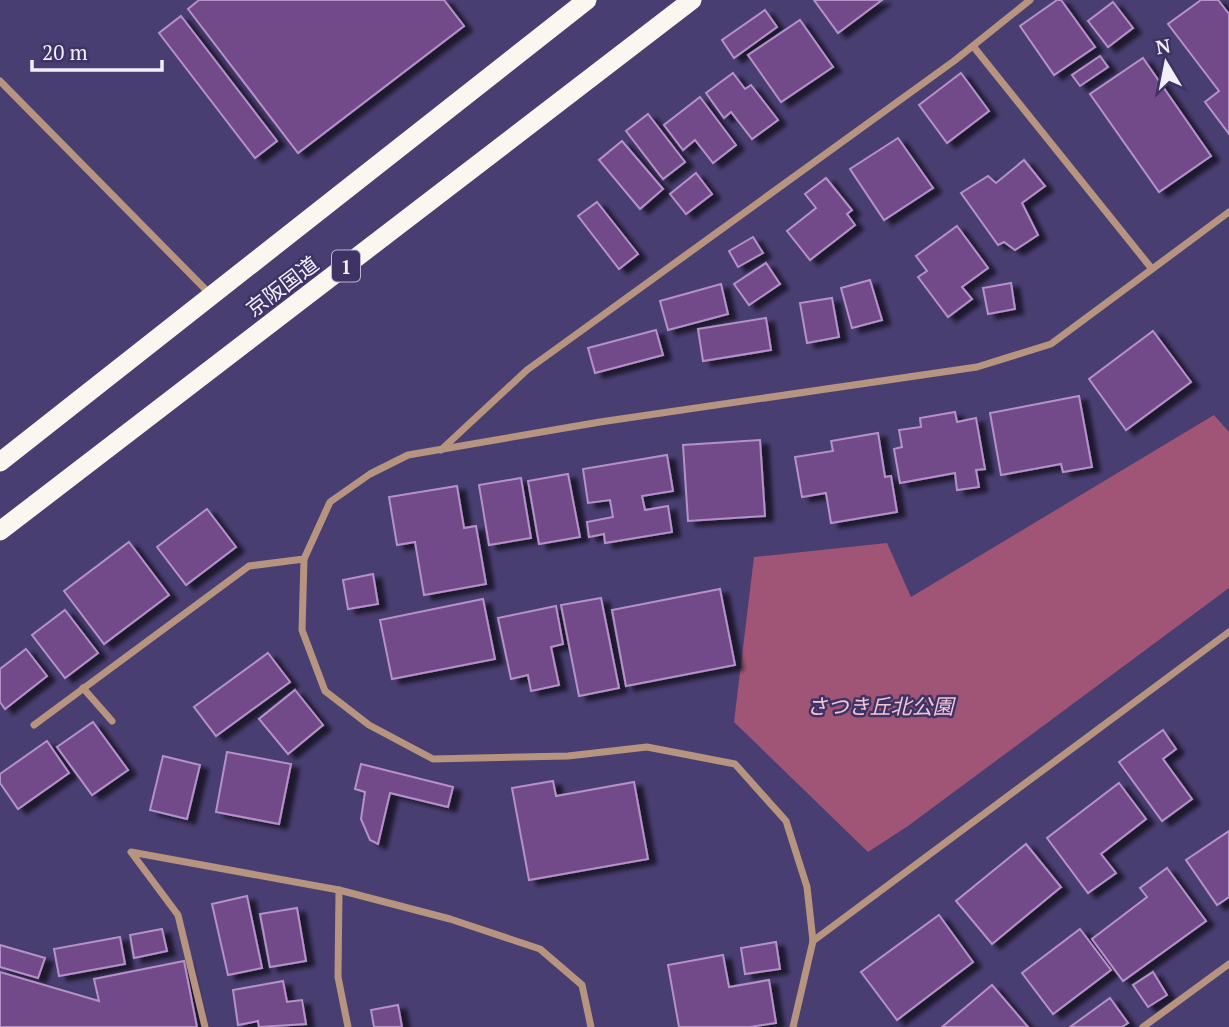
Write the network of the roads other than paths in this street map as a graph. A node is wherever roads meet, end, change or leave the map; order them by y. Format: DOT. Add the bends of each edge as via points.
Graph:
graph roads {
  1 [pos="587,0"];
  2 [pos="692,0"];
  3 [pos="1030,0"];
  4 [pos="973,46"];
  5 [pos="0,81"];
  6 [pos="1229,212"];
  7 [pos="1152,269"];
  8 [pos="213,297"];
  9 [pos="441,450"];
  10 [pos="0,462"];
  11 [pos="0,531"];
  12 [pos="304,559"];
  13 [pos="1229,632"];
  14 [pos="83,688"];
  15 [pos="113,721"];
  16 [pos="34,725"];
  17 [pos="339,890"];
  18 [pos="813,941"];
  19 [pos="1229,964"];
  20 [pos="205,1027"];
  21 [pos="348,1027"];
  22 [pos="591,1027"];
  23 [pos="793,1027"];
  24 [pos="1143,1027"];
  1 -- 8 [label="highway, 京阪国道"];
  2 -- 11 [label="highway, 京阪国道 / 1"];
  3 -- 4 [label="street"];
  4 -- 7 [label="street"];
  4 -- 9 [label="street" via="527,370"];
  5 -- 8 [label="street"];
  6 -- 7 [label="street"];
  7 -- 9 [label="street" via="1051,344 977,367"];
  8 -- 10 [label="highway, 京阪国道"];
  9 -- 12 [label="street" via="408,455 330,502"];
  12 -- 14 [label="street" via="249,566"];
  12 -- 18 [label="street" via="302,630 325,691 369,725 433,760 568,756 647,747 735,764 786,821 807,887"];
  13 -- 18 [label="street"];
  14 -- 15 [label="street"];
  14 -- 16 [label="street"];
  17 -- 20 [label="street" via="131,852 178,915"];
  17 -- 21 [label="street" via="338,976"];
  17 -- 22 [label="street" via="540,949 582,985"];
  18 -- 23 [label="street"];
  19 -- 24 [label="street"];
}
